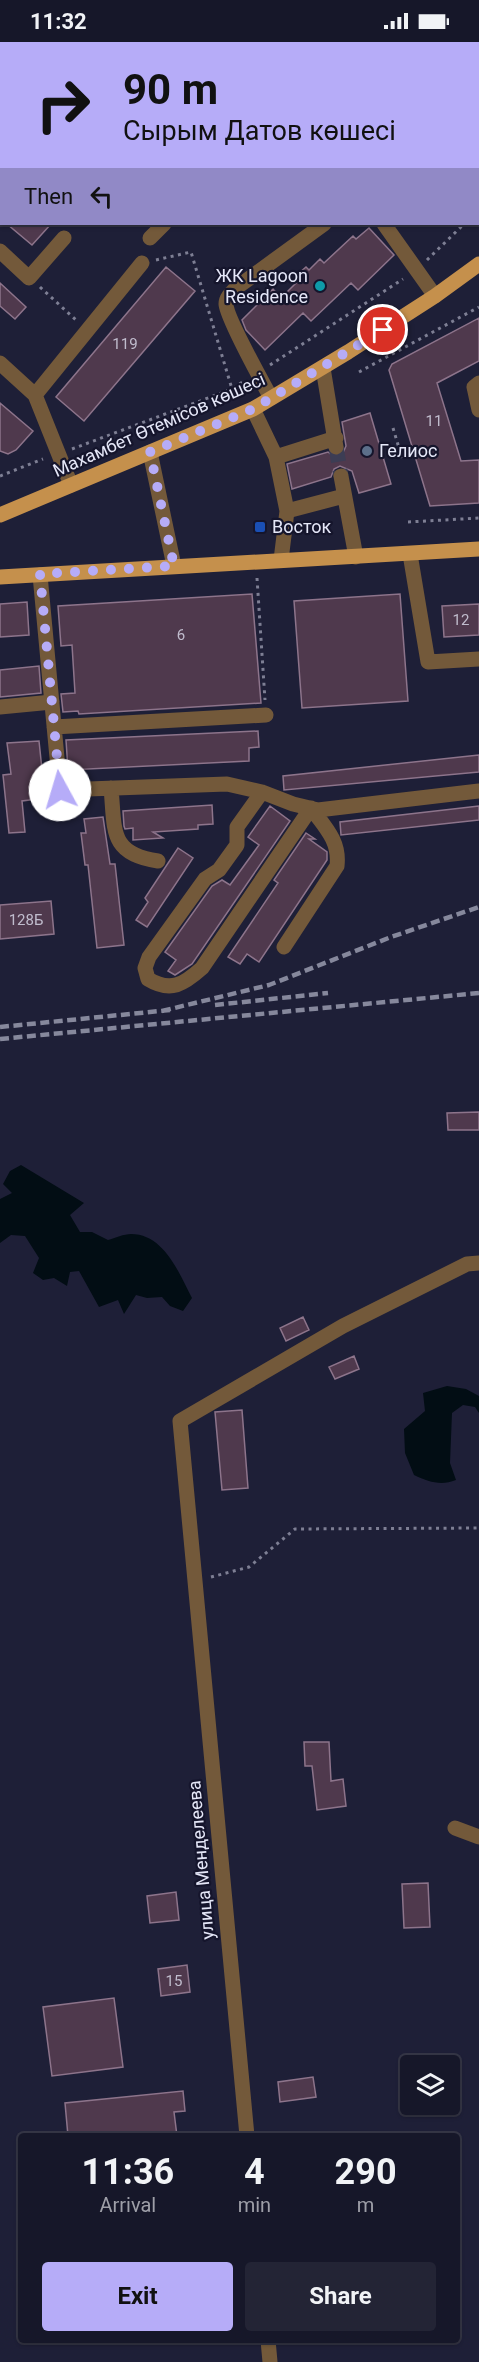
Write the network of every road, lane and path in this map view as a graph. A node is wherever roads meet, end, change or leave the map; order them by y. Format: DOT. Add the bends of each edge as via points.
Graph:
graph roads {
  1 [pos="163,225"];
  2 [pos="323,225"];
  3 [pos="385,225"];
  4 [pos="64,238"];
  5 [pos="150,238"];
  6 [pos="0,251"];
  7 [pos="142,263"];
  8 [pos="479,264"];
  9 [pos="29,278"];
  10 [pos="435,296"];
  11 [pos="479,307"];
  12 [pos="88,330"];
  13 [pos="0,363"];
  14 [pos="323,368"];
  15 [pos="360,372"];
  16 [pos="479,383"];
  17 [pos="232,389"];
  18 [pos="35,395"];
  19 [pos="271,398"];
  20 [pos="253,409"];
  21 [pos="479,410"];
  22 [pos="393,428"];
  23 [pos="150,452"];
  24 [pos="276,457"];
  25 [pos="402,458"];
  26 [pos="340,476"];
  27 [pos="71,485"];
  28 [pos="344,496"];
  29 [pos="287,511"];
  30 [pos="0,515"];
  31 [pos="479,518"];
  32 [pos="408,522"];
  33 [pos="479,549"];
  34 [pos="410,554"];
  35 [pos="356,556"];
  36 [pos="281,560"];
  37 [pos="256,561"];
  38 [pos="174,566"];
  39 [pos="40,574"];
  40 [pos="0,577"];
  41 [pos="479,659"];
  42 [pos="52,702"];
  43 [pos="0,707"];
  44 [pos="266,715"];
  45 [pos="54,727"];
  46 [pos="111,788"];
  47 [pos="479,791"];
  48 [pos="262,792"];
  49 [pos="311,808"];
  50 [pos="158,861"];
  51 [pos="284,947"];
  52 [pos="479,1263"];
  53 [pos="479,1528"];
  54 [pos="196,1581"];
  55 [pos="455,1828"];
  56 [pos="479,1837"];
  57 [pos="247,2133"];
  58 [pos="268,2343"];
  59 [pos="270,2362"];
  1 -- 5 [label="street"];
  2 -- 19 [label="street" via="228,297 226,304 233,324"];
  3 -- 10 [label="street"];
  4 -- 9 [label="street"];
  6 -- 9 [label="street"];
  7 -- 12 [label="street"];
  7 -- 17 [label="path" via="191,252"];
  8 -- 10 [label="main road, Махамбет Өтемісов көшесі"];
  9 -- 12 [label="path"];
  10 -- 14 [label="main road, Махамбет Өтемісов көшесі"];
  11 -- 15 [label="path"];
  12 -- 18 [label="street"];
  13 -- 18 [label="street"];
  14 -- 19 [label="main road, Махамбет Өтемісов көшесі"];
  14 -- 24 [label="street" via="336,442"];
  16 -- 21 [label="street" via="474,387"];
  18 -- 27 [label="street"];
  19 -- 20 [label="main road, Махамбет Өтемісов көшесі"];
  20 -- 23 [label="main road, Махамбет Өтемісов көшесі"];
  20 -- 24 [label="street"];
  22 -- 25 [label="path"];
  23 -- 27 [label="main road, Махамбет Өтемісов көшесі"];
  23 -- 38 [label="street"];
  24 -- 29 [label="street"];
  26 -- 28 [label="street"];
  27 -- 30 [label="main road, Махамбет Өтемісов көшесі"];
  28 -- 29 [label="street"];
  28 -- 35 [label="street"];
  29 -- 36 [label="street"];
  31 -- 32 [label="path"];
  33 -- 34 [label="main road"];
  34 -- 35 [label="main road"];
  34 -- 41 [label="street" via="428,662"];
  35 -- 36 [label="main road"];
  36 -- 37 [label="main road"];
  37 -- 38 [label="main road"];
  37 -- 44 [label="path"];
  38 -- 39 [label="main road"];
  39 -- 40 [label="main road"];
  39 -- 42 [label="street"];
  42 -- 43 [label="street"];
  42 -- 45 [label="street"];
  44 -- 45 [label="street"];
  45 -- 46 [label="street" via="60,790"];
  46 -- 48 [label="street" via="226,784"];
  46 -- 50 [label="street" via="116,836 125,850 137,858"];
  47 -- 49 [label="street"];
  48 -- 49 [label="street"];
  48 -- 49 [label="street" via="237,826 237,845 219,870 205,879 149,957 145,968 148,980 158,986 170,988 184,983 202,968"];
  49 -- 51 [label="street" via="334,840 339,852 337,866"];
  52 -- 54 [label="street, улица Менделеева" via="467,1264 343,1326 180,1421"];
  53 -- 54 [label="path" via="295,1529 249,1567"];
  54 -- 57 [label="street, улица Менделеева"];
  55 -- 56 [label="street"];
  58 -- 59 [label="street"];
}
